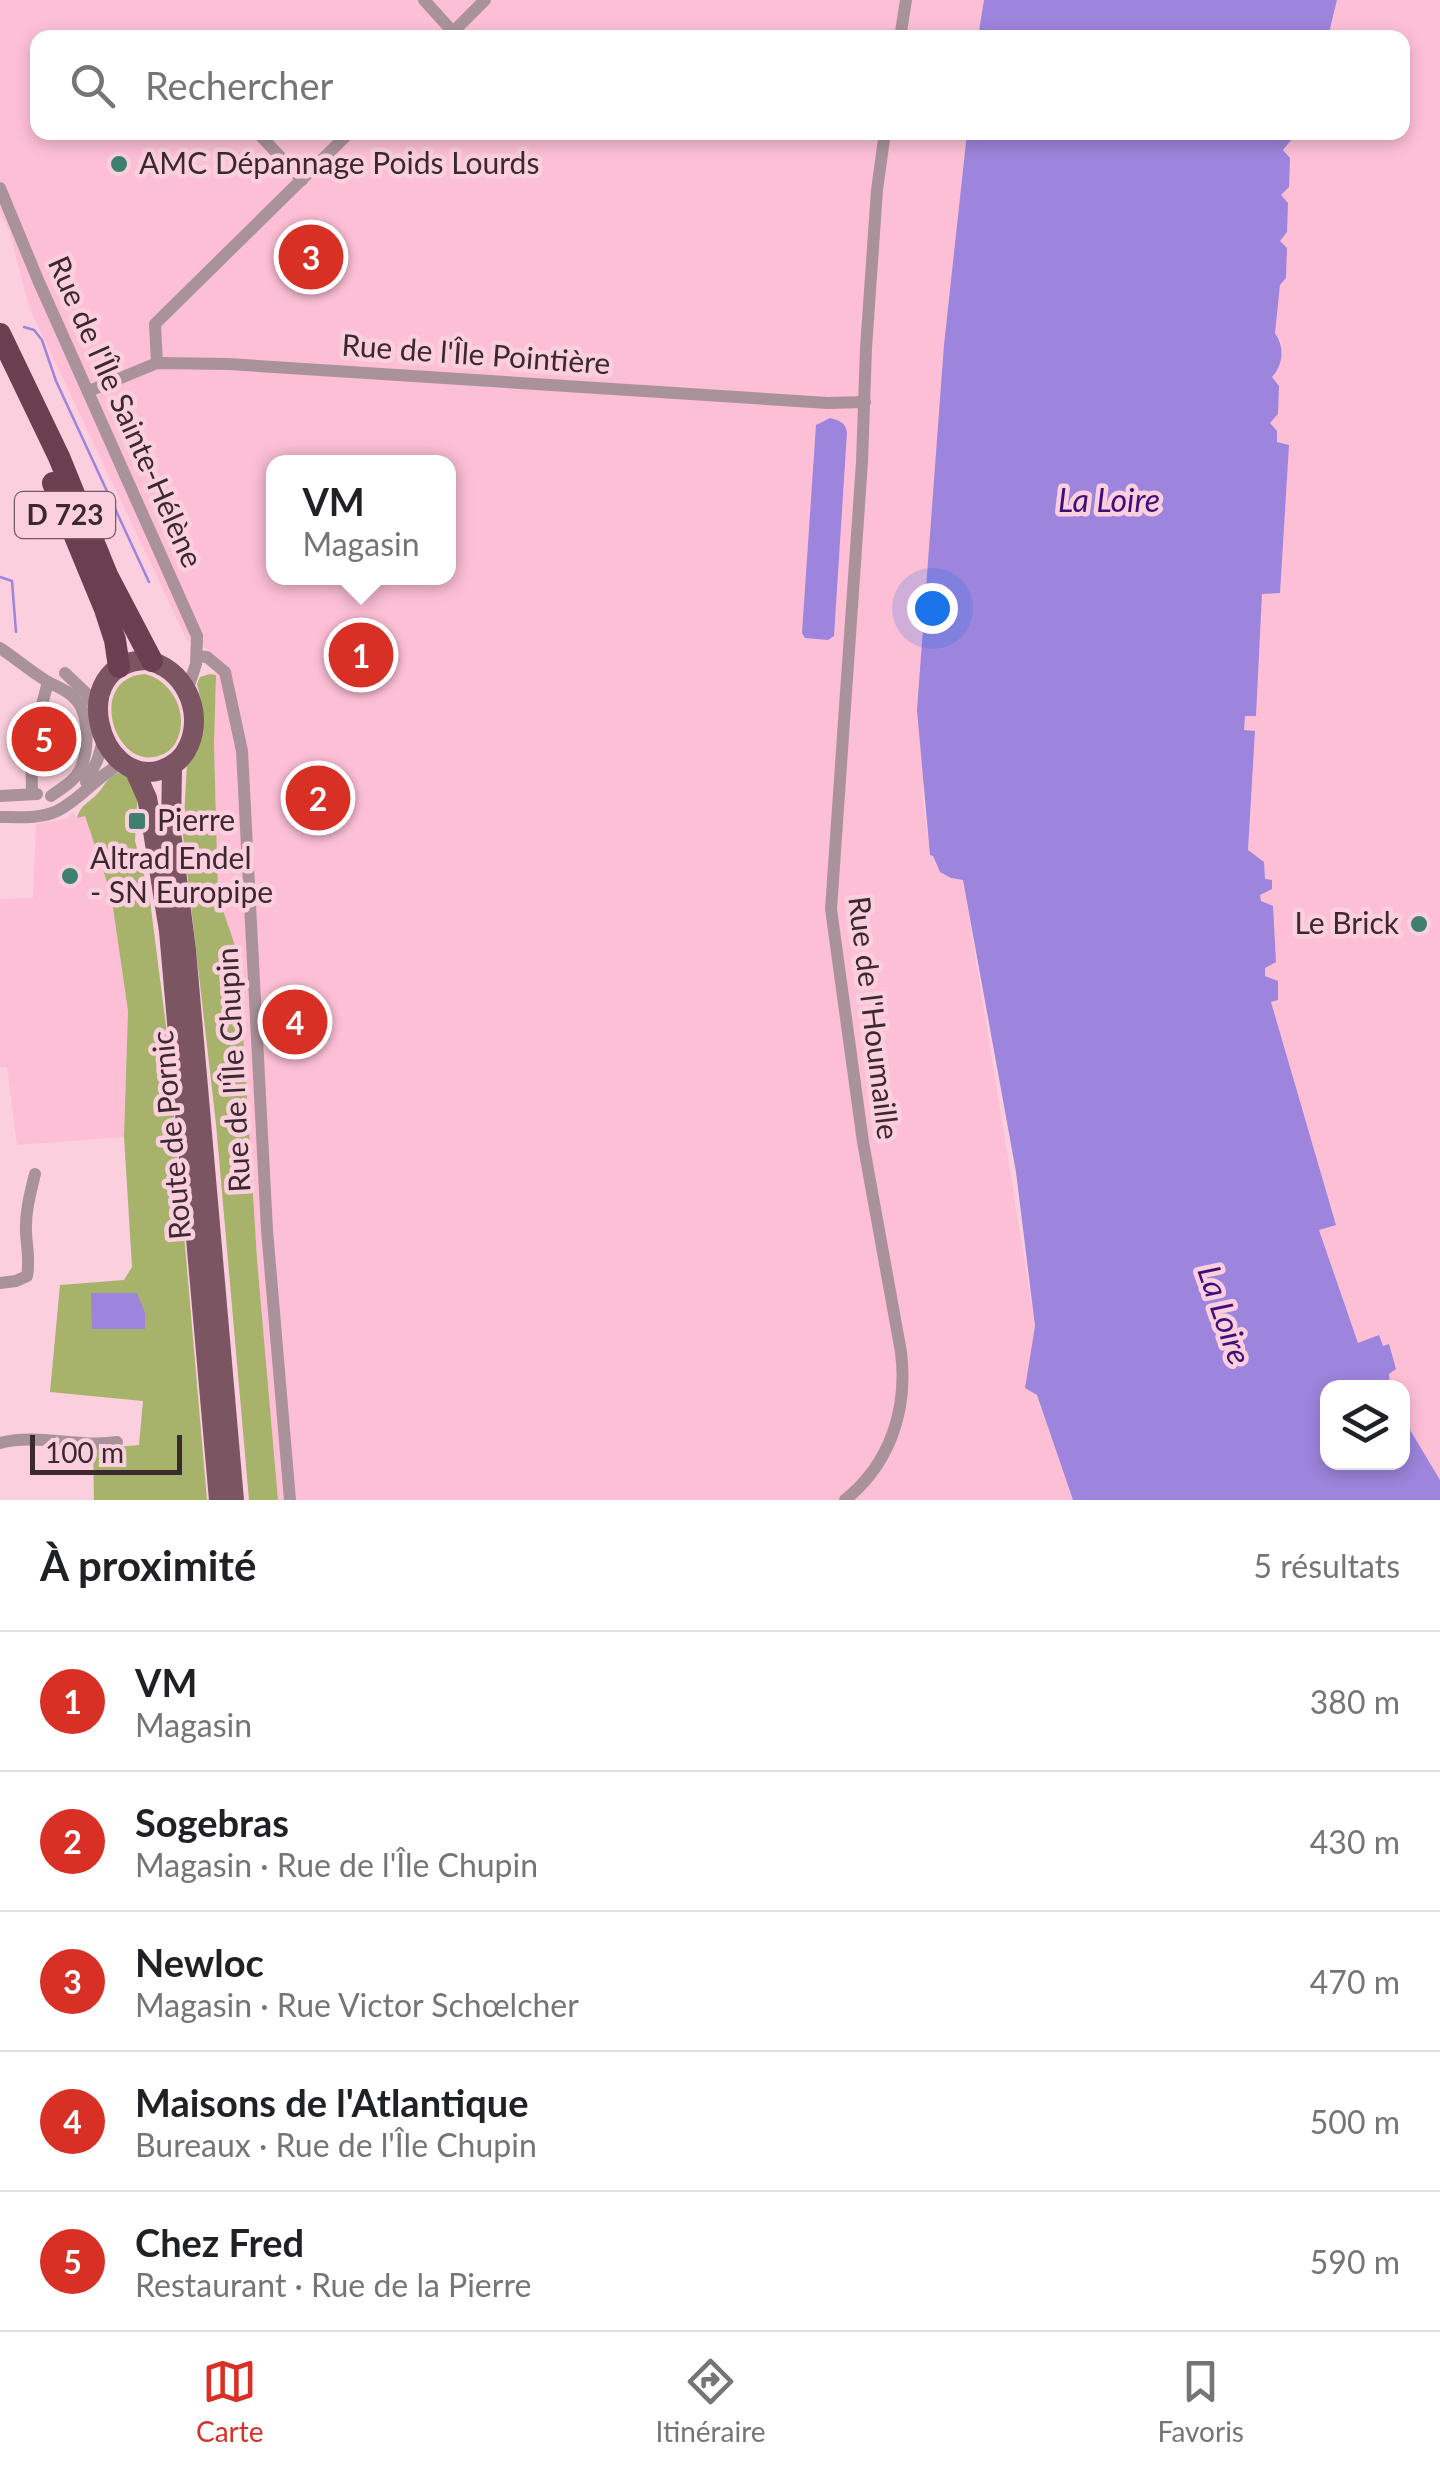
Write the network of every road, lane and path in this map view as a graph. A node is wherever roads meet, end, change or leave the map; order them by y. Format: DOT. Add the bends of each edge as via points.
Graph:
graph roads {
  1 [pos="424,0"];
  2 [pos="485,0"];
  3 [pos="906,0"];
  4 [pos="446,30"];
  5 [pos="455,30"];
  6 [pos="901,30"];
  7 [pos="265,140"];
  8 [pos="342,140"];
  9 [pos="884,140"];
  10 [pos="302,180"];
  11 [pos="0,188"];
  12 [pos="0,334"];
  13 [pos="157,362"];
  14 [pos="0,366"];
  15 [pos="89,391"];
  16 [pos="865,402"];
  17 [pos="0,648"];
  18 [pos="197,656"];
  19 [pos="158,664"];
  20 [pos="112,674"];
  21 [pos="48,682"];
  22 [pos="187,690"];
  23 [pos="98,711"];
  24 [pos="104,738"];
  25 [pos="172,765"];
  26 [pos="133,772"];
  27 [pos="32,793"];
  28 [pos="80,793"];
  29 [pos="0,796"];
  30 [pos="51,796"];
  31 [pos="57,811"];
  32 [pos="0,817"];
  33 [pos="34,1174"];
  34 [pos="0,1283"];
  35 [pos="0,1442"];
  36 [pos="118,1442"];
  37 [pos="219,1500"];
  38 [pos="234,1500"];
  39 [pos="290,1500"];
  40 [pos="845,1500"];
  1 -- 4 [label="street"];
  2 -- 5 [label="street"];
  3 -- 6 [label="street"];
  7 -- 10 [label="street"];
  8 -- 10 [label="street"];
  9 -- 16 [label="street, Rue de l'Houmaille"];
  10 -- 13 [label="street" via="155,324"];
  11 -- 15 [label="street, Rue de l'Île Sainte-Hélène"];
  12 -- 19 [label="highway, D 723" via="107,575"];
  13 -- 15 [label="street, Rue de l'Île Pointière"];
  13 -- 16 [label="street, Rue de l'Île Pointière"];
  14 -- 20 [label="highway, D 723" via="105,609 115,640"];
  15 -- 18 [label="street, Rue de l'Île Sainte-Hélène" via="197,636"];
  16 -- 40 [label="street, Rue de l'Houmaille" via="831,908 904,1376 889,1445"];
  17 -- 21 [label="street"];
  18 -- 19 [label="street"];
  18 -- 22 [label="street"];
  18 -- 39 [label="street, Rue de l'Île Chupin" via="225,672 242,751 267,1230"];
  19 -- 20 [label="main road" via="131,662"];
  19 -- 22 [label="main road"];
  20 -- 23 [label="main road"];
  20 -- 23 [label="street" via="90,682 70,676"];
  21 -- 27 [label="street" via="31,746"];
  21 -- 30 [label="street" via="79,702 85,750 69,784"];
  22 -- 25 [label="main road" via="193,732"];
  23 -- 24 [label="main road"];
  24 -- 26 [label="main road"];
  24 -- 28 [label="street"];
  25 -- 26 [label="main road"];
  25 -- 38 [label="main road, Route de Pornic" via="171,832"];
  26 -- 28 [label="street" via="107,770"];
  26 -- 37 [label="main road, Route de Pornic" via="151,819 169,930"];
  27 -- 29 [label="street"];
  27 -- 30 [label="street"];
  28 -- 31 [label="street"];
  30 -- 31 [label="street"];
  31 -- 32 [label="street"];
  33 -- 34 [label="street" via="26,1276"];
  35 -- 36 [label="street"];
}
